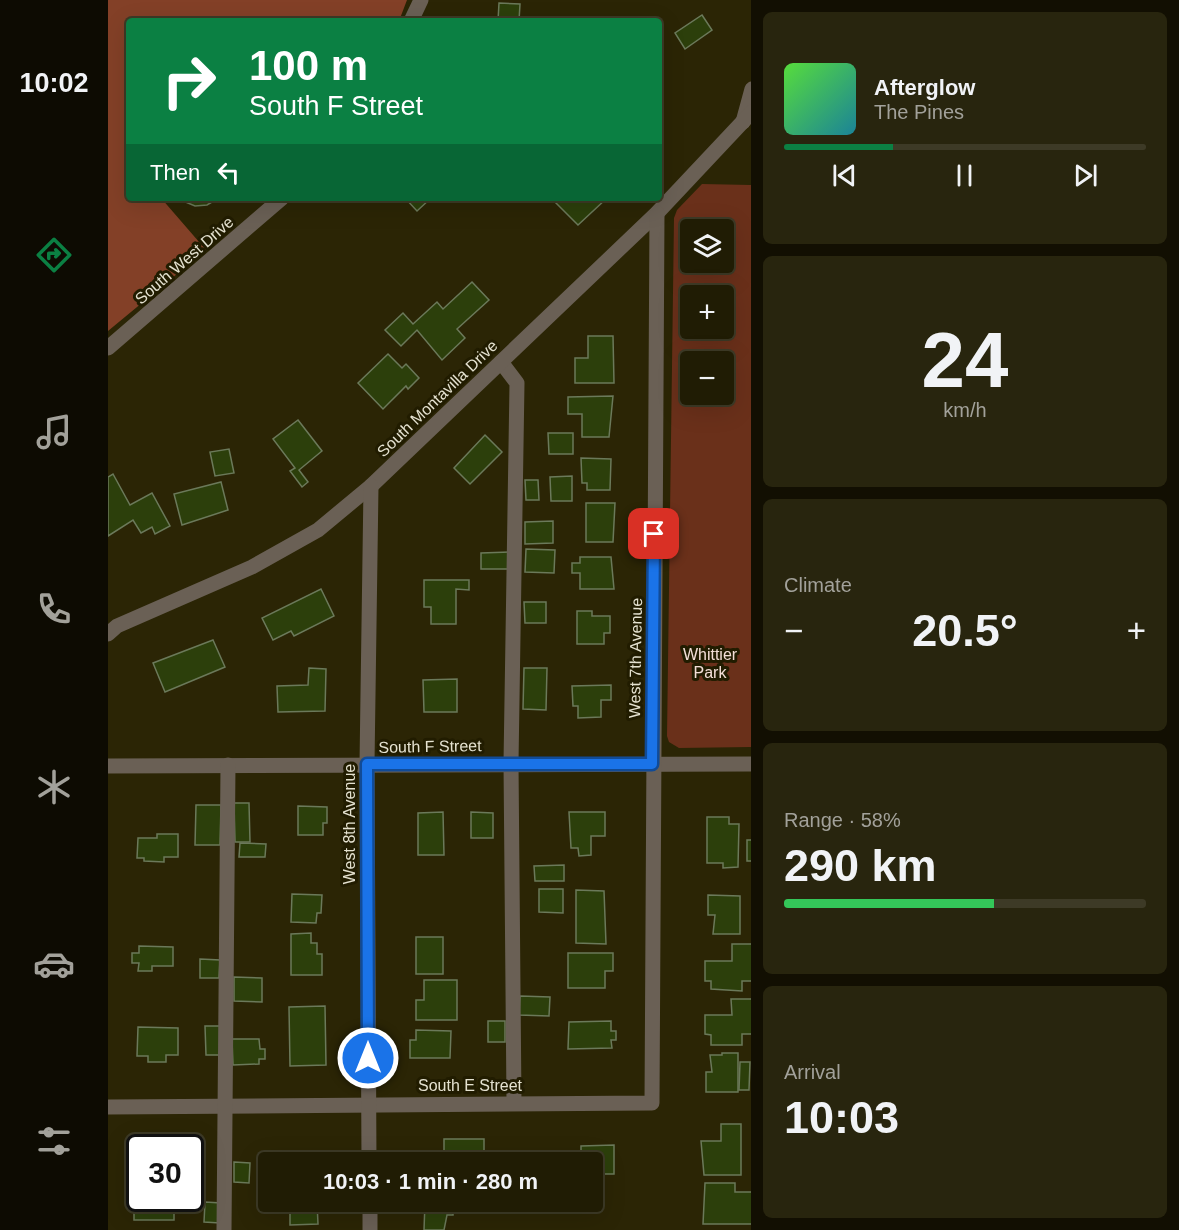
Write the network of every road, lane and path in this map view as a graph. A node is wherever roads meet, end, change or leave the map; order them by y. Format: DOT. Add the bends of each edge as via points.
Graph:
graph roads {
  1 [pos="421,0"];
  2 [pos="412,18"];
  3 [pos="751,95"];
  4 [pos="747,117"];
  5 [pos="279,201"];
  6 [pos="657,213"];
  7 [pos="108,348"];
  8 [pos="501,362"];
  9 [pos="371,486"];
  10 [pos="108,634"];
  11 [pos="511,763"];
  12 [pos="367,764"];
  13 [pos="652,764"];
  14 [pos="751,764"];
  15 [pos="228,765"];
  16 [pos="108,766"];
  17 [pos="514,1102"];
  18 [pos="652,1103"];
  19 [pos="368,1104"];
  20 [pos="225,1105"];
  21 [pos="108,1107"];
  22 [pos="369,1152"];
  23 [pos="370,1212"];
  24 [pos="224,1230"];
  25 [pos="370,1230"];
  1 -- 2 [label="street"];
  3 -- 4 [label="street, South Montavilla Drive"];
  4 -- 6 [label="street, South Montavilla Drive"];
  5 -- 7 [label="street, South West Drive"];
  6 -- 8 [label="street, South Montavilla Drive"];
  6 -- 13 [label="street, West 7th Avenue"];
  8 -- 9 [label="street, South Montavilla Drive"];
  8 -- 11 [label="street" via="517,383"];
  9 -- 10 [label="street, South Montavilla Drive" via="308,536 252,567 117,626"];
  9 -- 12 [label="street, West 8th Avenue"];
  11 -- 12 [label="street, South F Street"];
  11 -- 13 [label="street, South F Street"];
  11 -- 17 [label="street"];
  12 -- 15 [label="street, South F Street"];
  12 -- 19 [label="street, West 8th Avenue"];
  13 -- 14 [label="street, South F Street"];
  13 -- 18 [label="street, West 7th Avenue"];
  15 -- 16 [label="street, South F Street"];
  15 -- 20 [label="street"];
  17 -- 18 [label="street, South E Street"];
  17 -- 19 [label="street, South E Street"];
  19 -- 20 [label="street, South E Street"];
  19 -- 22 [label="street, West 8th Avenue"];
  20 -- 21 [label="street, South E Street"];
  20 -- 24 [label="street"];
  23 -- 25 [label="street"];
}
